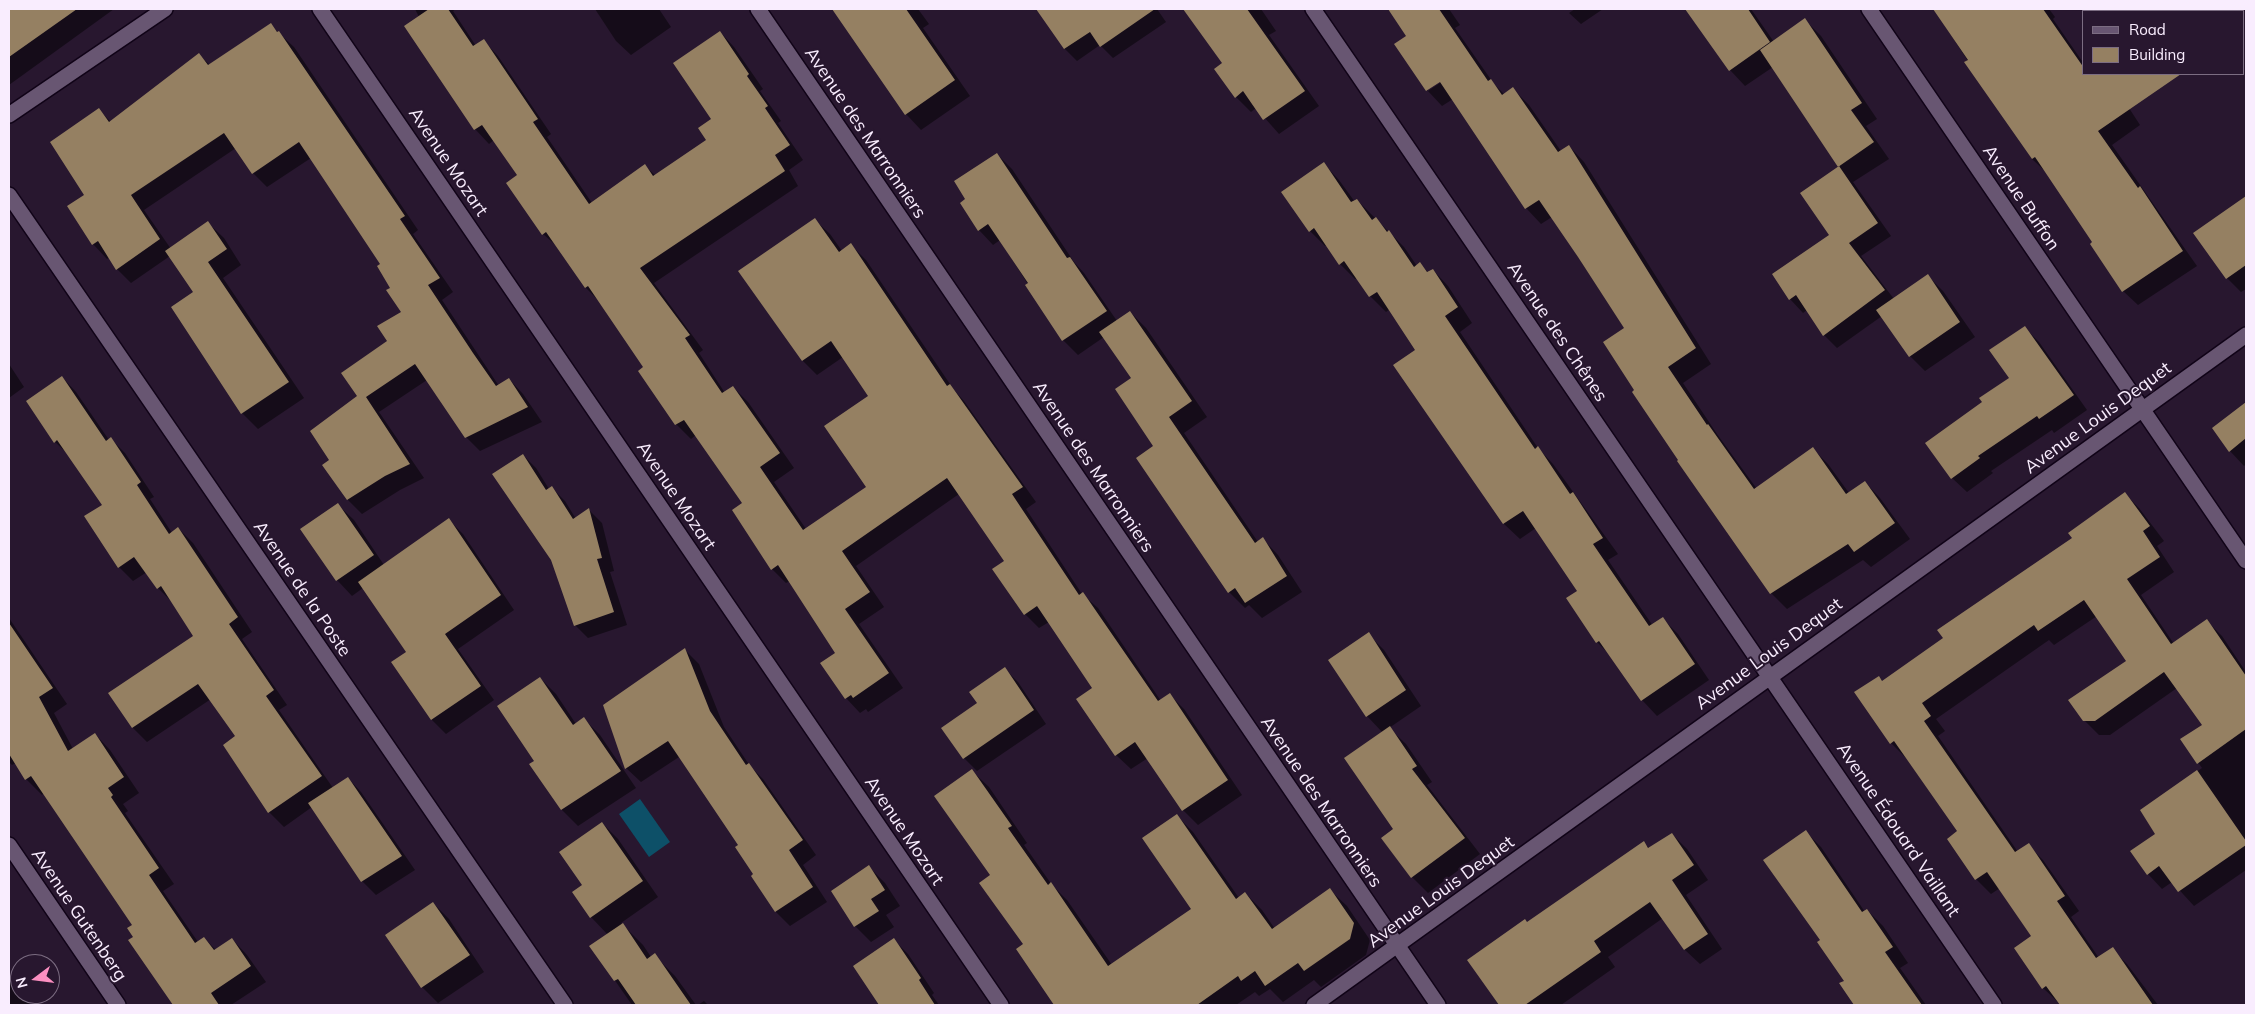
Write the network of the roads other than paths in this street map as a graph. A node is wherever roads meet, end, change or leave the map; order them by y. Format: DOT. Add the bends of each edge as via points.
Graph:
graph roads {
  1 [pos="165,9"];
  2 [pos="320,9"];
  3 [pos="758,9"];
  4 [pos="1313,9"];
  5 [pos="1869,9"];
  6 [pos="9,115"];
  7 [pos="9,195"];
  8 [pos="2246,335"];
  9 [pos="2143,410"];
  10 [pos="2246,561"];
  11 [pos="1770,677"];
  12 [pos="9,845"];
  13 [pos="1397,947"];
  14 [pos="118,1005"];
  15 [pos="565,1005"];
  16 [pos="1001,1005"];
  17 [pos="1314,1005"];
  18 [pos="1438,1005"];
  19 [pos="1994,1005"];
  1 -- 6 [label="street"];
  2 -- 16 [label="street, Avenue Mozart"];
  3 -- 13 [label="street, Avenue des Marronniers"];
  4 -- 11 [label="street, Avenue des Chênes"];
  5 -- 9 [label="street, Avenue Buffon"];
  7 -- 15 [label="street, Avenue de la Poste"];
  8 -- 9 [label="street, Avenue Louis Dequet"];
  9 -- 10 [label="street, Avenue Buffon"];
  9 -- 11 [label="street, Avenue Louis Dequet"];
  11 -- 13 [label="street, Avenue Louis Dequet"];
  11 -- 19 [label="street, Avenue Édouard Vaillant"];
  12 -- 14 [label="street, Avenue Gutenberg"];
  13 -- 17 [label="street, Avenue Louis Dequet"];
  13 -- 18 [label="street, Avenue des Marronniers"];
}
